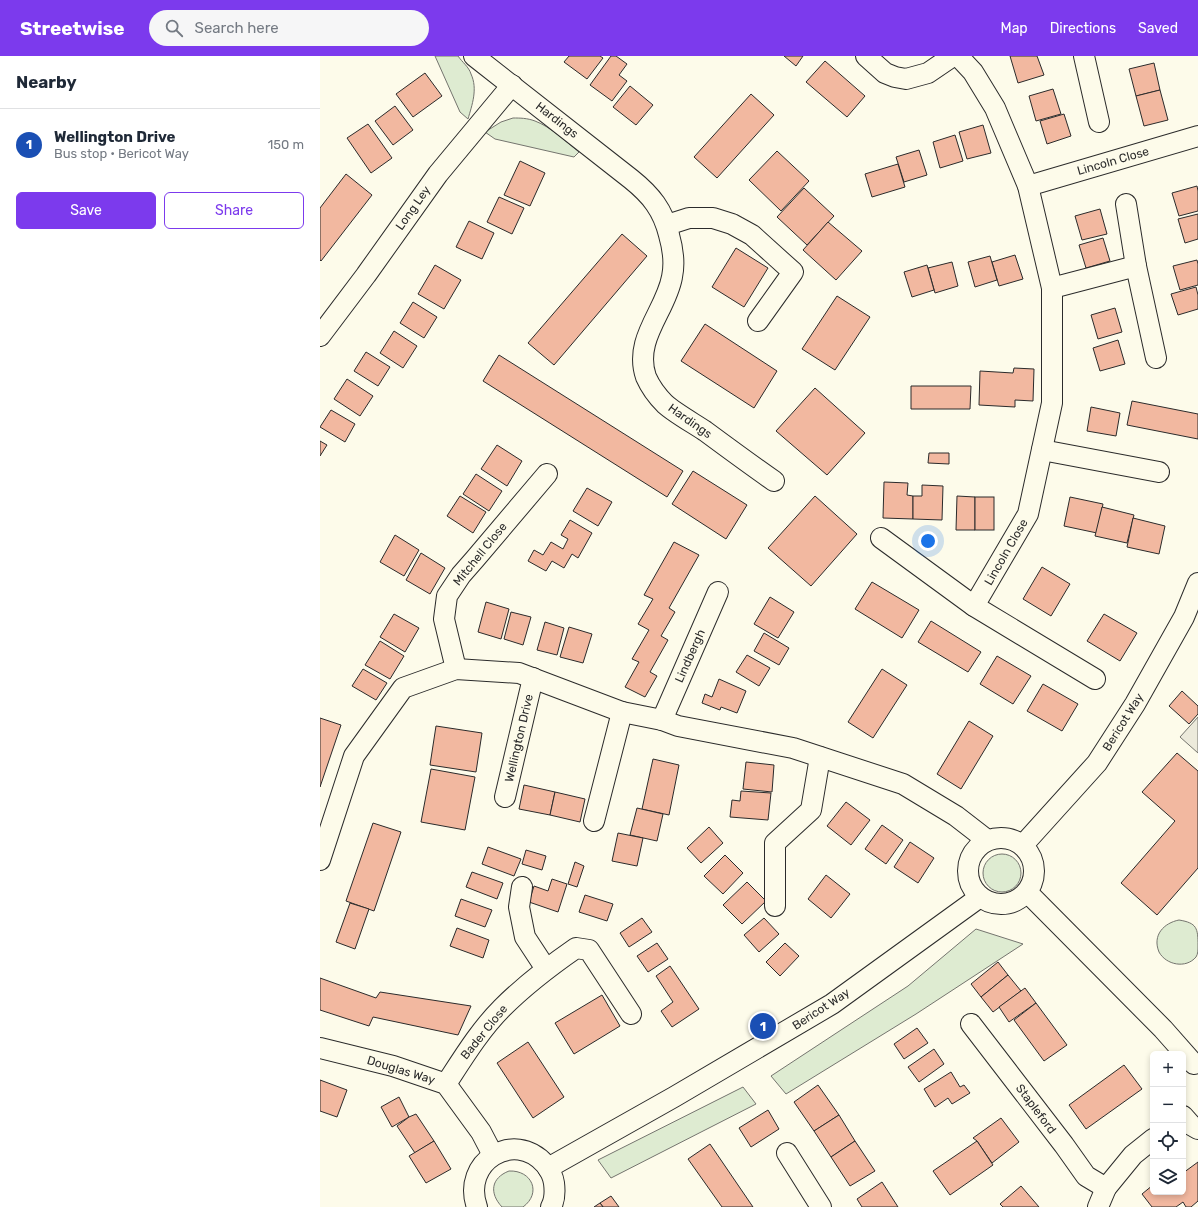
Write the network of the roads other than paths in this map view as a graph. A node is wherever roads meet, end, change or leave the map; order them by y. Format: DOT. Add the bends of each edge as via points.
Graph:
graph roads {
  1 [pos="474,56"];
  2 [pos="866,56"];
  3 [pos="953,56"];
  4 [pos="958,56"];
  5 [pos="1084,56"];
  6 [pos="512,85"];
  7 [pos="1099,122"];
  8 [pos="1198,136"];
  9 [pos="1028,186"];
  10 [pos="1126,204"];
  11 [pos="667,224"];
  12 [pos="1136,266"];
  13 [pos="1052,288"];
  14 [pos="758,321"];
  15 [pos="320,336"];
  16 [pos="1156,358"];
  17 [pos="1042,450"];
  18 [pos="1159,472"];
  19 [pos="547,474"];
  20 [pos="774,481"];
  21 [pos="881,538"];
  22 [pos="1198,583"];
  23 [pos="718,592"];
  24 [pos="974,606"];
  25 [pos="456,669"];
  26 [pos="533,678"];
  27 [pos="1095,680"];
  28 [pos="622,712"];
  29 [pos="662,720"];
  30 [pos="820,757"];
  31 [pos="505,797"];
  32 [pos="594,821"];
  33 [pos="987,840"];
  34 [pos="1023,845"];
  35 [pos="320,860"];
  36 [pos="522,887"];
  37 [pos="1027,892"];
  38 [pos="980,897"];
  39 [pos="775,906"];
  40 [pos="546,969"];
  41 [pos="631,1014"];
  42 [pos="972,1024"];
  43 [pos="320,1048"];
  44 [pos="1192,1067"];
  45 [pos="446,1084"];
  46 [pos="1186,1119"];
  47 [pos="1198,1129"];
  48 [pos="1150,1141"];
  49 [pos="786,1153"];
  50 [pos="493,1155"];
  51 [pos="548,1168"];
  52 [pos="1106,1188"];
  53 [pos="477,1207"];
  54 [pos="551,1207"];
  55 [pos="821,1207"];
  56 [pos="1098,1207"];
  1 -- 6 [label="street, Hardings"];
  2 -- 3 [label="street" via="884,73 906,79 928,73"];
  4 -- 9 [label="street, Lincoln Close" via="973,72 995,108"];
  5 -- 7 [label="street"];
  6 -- 11 [label="street, Hardings" via="646,191"];
  6 -- 15 [label="street, Long Ley" via="438,174"];
  8 -- 9 [label="street, Lincoln Close"];
  9 -- 13 [label="street, Lincoln Close"];
  10 -- 12 [label="street"];
  11 -- 14 [label="street" via="689,218 713,218 732,224 752,235 793,272"];
  11 -- 20 [label="street, Hardings" via="674,264 672,278 644,345 643,362 646,377 666,404"];
  12 -- 13 [label="street"];
  12 -- 16 [label="street"];
  13 -- 17 [label="street, Lincoln Close" via="1052,403"];
  17 -- 18 [label="street"];
  17 -- 24 [label="street, Lincoln Close" via="1028,514"];
  19 -- 25 [label="street, Mitchell Close" via="446,596 444,619"];
  21 -- 24 [label="street"];
  22 -- 34 [label="street, Bericot Way" via="1180,624 1135,704 1097,763"];
  23 -- 29 [label="street, Lindbergh"];
  24 -- 27 [label="street"];
  25 -- 26 [label="street, Wellington Drive" via="519,673"];
  25 -- 35 [label="street, Wellington Drive" via="403,688 354,756"];
  26 -- 28 [label="street, Wellington Drive"];
  26 -- 31 [label="street, Wellington Drive"];
  28 -- 29 [label="street, Wellington Drive"];
  28 -- 32 [label="street"];
  29 -- 30 [label="street, Wellington Drive" via="678,726 793,748"];
  30 -- 33 [label="street, Wellington Drive" via="903,784 956,816"];
  30 -- 39 [label="street" via="811,810 775,843"];
  33 -- 34 [label="street" via="1006,837"];
  33 -- 38 [label="street" via="971,856 968,867 968,878"];
  34 -- 37 [label="street" via="1030,853 1035,873"];
  36 -- 40 [label="street" via="519,907 525,937"];
  37 -- 38 [label="street" via="1019,899 1005,904 990,902"];
  37 -- 44 [label="street" via="1163,1029"];
  38 -- 51 [label="street, Bericot Way" via="832,1004"];
  40 -- 41 [label="street, Bader Close" via="576,948 589,950"];
  40 -- 45 [label="street, Bader Close" via="502,1008 479,1035"];
  42 -- 52 [label="street, Stapleford" via="1086,1176"];
  43 -- 45 [label="street, Douglas Way" via="394,1066"];
  45 -- 50 [label="street, Douglas Way" via="481,1132"];
  46 -- 47 [label="street"];
  48 -- 52 [label="street" via="1133,1155"];
  49 -- 55 [label="street"];
  50 -- 51 [label="street" via="504,1151 529,1152"];
  50 -- 53 [label="street" via="476,1174 473,1186"];
  51 -- 54 [label="street" via="554,1179 555,1192"];
  52 -- 56 [label="street"];
}
